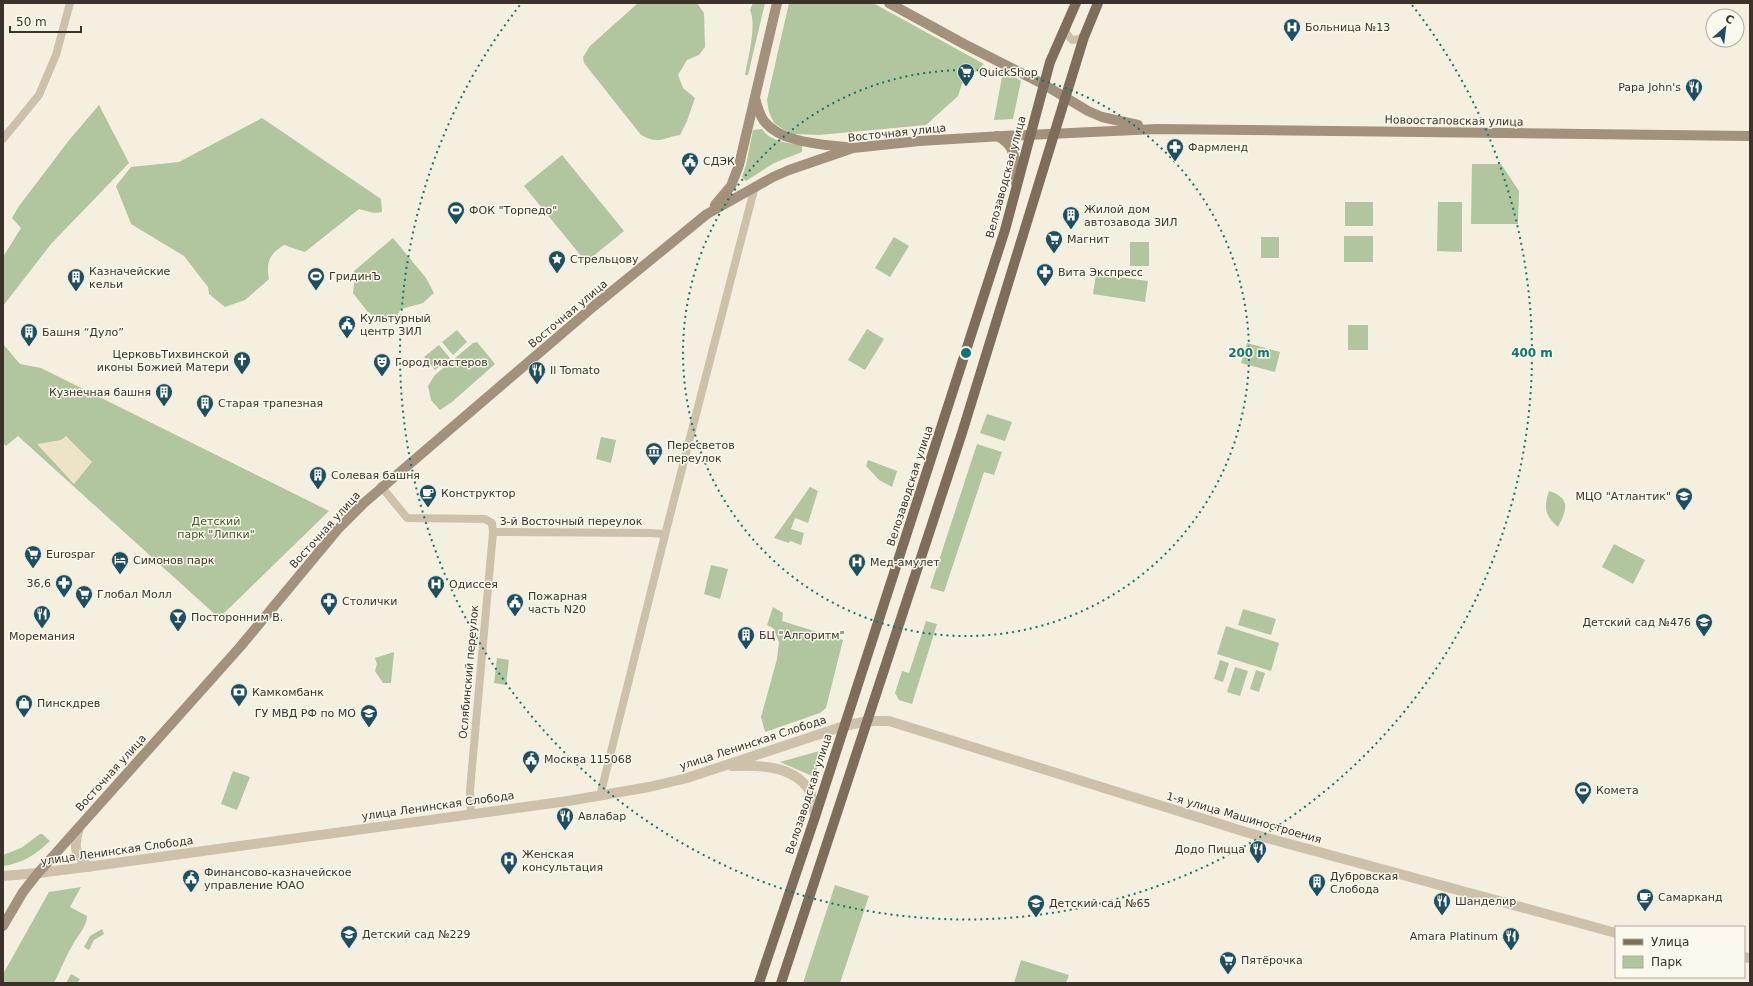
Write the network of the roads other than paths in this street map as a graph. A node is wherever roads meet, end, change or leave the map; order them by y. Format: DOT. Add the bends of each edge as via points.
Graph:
graph roads {
  1 [pos="70,3"];
  2 [pos="776,3"];
  3 [pos="889,3"];
  4 [pos="1076,3"];
  5 [pos="1098,3"];
  6 [pos="1066,22"];
  7 [pos="1087,32"];
  8 [pos="1043,84"];
  9 [pos="755,98"];
  10 [pos="1066,98"];
  11 [pos="1157,129"];
  12 [pos="1056,133"];
  13 [pos="1030,134"];
  14 [pos="998,136"];
  15 [pos="1750,136"];
  16 [pos="3,138"];
  17 [pos="853,148"];
  18 [pos="755,186"];
  19 [pos="1016,187"];
  20 [pos="707,214"];
  21 [pos="381,486"];
  22 [pos="493,532"];
  23 [pos="665,534"];
  24 [pos="868,721"];
  25 [pos="844,726"];
  26 [pos="720,767"];
  27 [pos="600,796"];
  28 [pos="470,814"];
  29 [pos="815,817"];
  30 [pos="79,826"];
  31 [pos="89,867"];
  32 [pos="38,873"];
  33 [pos="3,876"];
  34 [pos="3,926"];
  35 [pos="1615,933"];
  36 [pos="759,983"];
  37 [pos="781,983"];
  1 -- 16 [label="street" via="56,55 39,96"];
  2 -- 9 [label="main road, Восточная улица"];
  3 -- 8 [label="main road, Новоостаповская улица"];
  4 -- 6 [label="main road, Велозаводская улица"];
  5 -- 7 [label="main road"];
  6 -- 7 [label="street" via="1066,33 1072,40 1080,39"];
  6 -- 8 [label="main road, Велозаводская улица"];
  7 -- 10 [label="main road"];
  8 -- 10 [label="main road, Новоостаповская улица"];
  8 -- 13 [label="main road, Велозаводская улица"];
  9 -- 17 [label="main road" via="764,121 782,135"];
  9 -- 20 [label="main road, Восточная улица" via="739,165 731,186"];
  10 -- 11 [label="main road, Новоостаповская улица" via="1102,117"];
  10 -- 12 [label="main road"];
  11 -- 12 [label="main road, Новоостаповская улица"];
  11 -- 15 [label="main road, Новоостаповская улица"];
  12 -- 13 [label="main road, Восточная улица"];
  12 -- 24 [label="main road"];
  13 -- 14 [label="main road, Восточная улица"];
  13 -- 19 [label="main road, Велозаводская улица"];
  14 -- 17 [label="main road, Восточная улица"];
  14 -- 19 [label="main road" via="1013,150 1016,160"];
  17 -- 18 [label="main road, Восточная улица" via="789,170"];
  18 -- 20 [label="main road, Восточная улица"];
  18 -- 23 [label="street"];
  19 -- 25 [label="main road, Велозаводская улица" via="963,363"];
  20 -- 21 [label="main road, Восточная улица"];
  21 -- 22 [label="street, 3-й Восточный переулок" via="407,518 485,519 492,523"];
  21 -- 30 [label="main road, Восточная улица" via="338,529 248,638"];
  22 -- 23 [label="street, 3-й Восточный переулок"];
  22 -- 28 [label="street, Ослябинский переулок"];
  23 -- 27 [label="street"];
  24 -- 25 [label="street, улица Ленинская Слобода"];
  24 -- 35 [label="street, 1-я улица Машиностроения" via="889,721 1249,833"];
  24 -- 37 [label="main road"];
  25 -- 26 [label="street, улица Ленинская Слобода"];
  25 -- 29 [label="main road, Велозаводская улица"];
  26 -- 27 [label="street, улица Ленинская Слобода" via="666,783"];
  26 -- 29 [label="street" via="747,766 788,772 801,780 810,790"];
  27 -- 28 [label="street, улица Ленинская Слобода"];
  28 -- 31 [label="street, улица Ленинская Слобода"];
  29 -- 36 [label="main road, Велозаводская улица"];
  30 -- 31 [label="street" via="75,850"];
  30 -- 32 [label="main road, Восточная улица"];
  31 -- 32 [label="street, улица Ленинская Слобода"];
  32 -- 33 [label="street, улица Ленинская Слобода"];
  32 -- 34 [label="main road, Восточная улица" via="23,892"];
}
